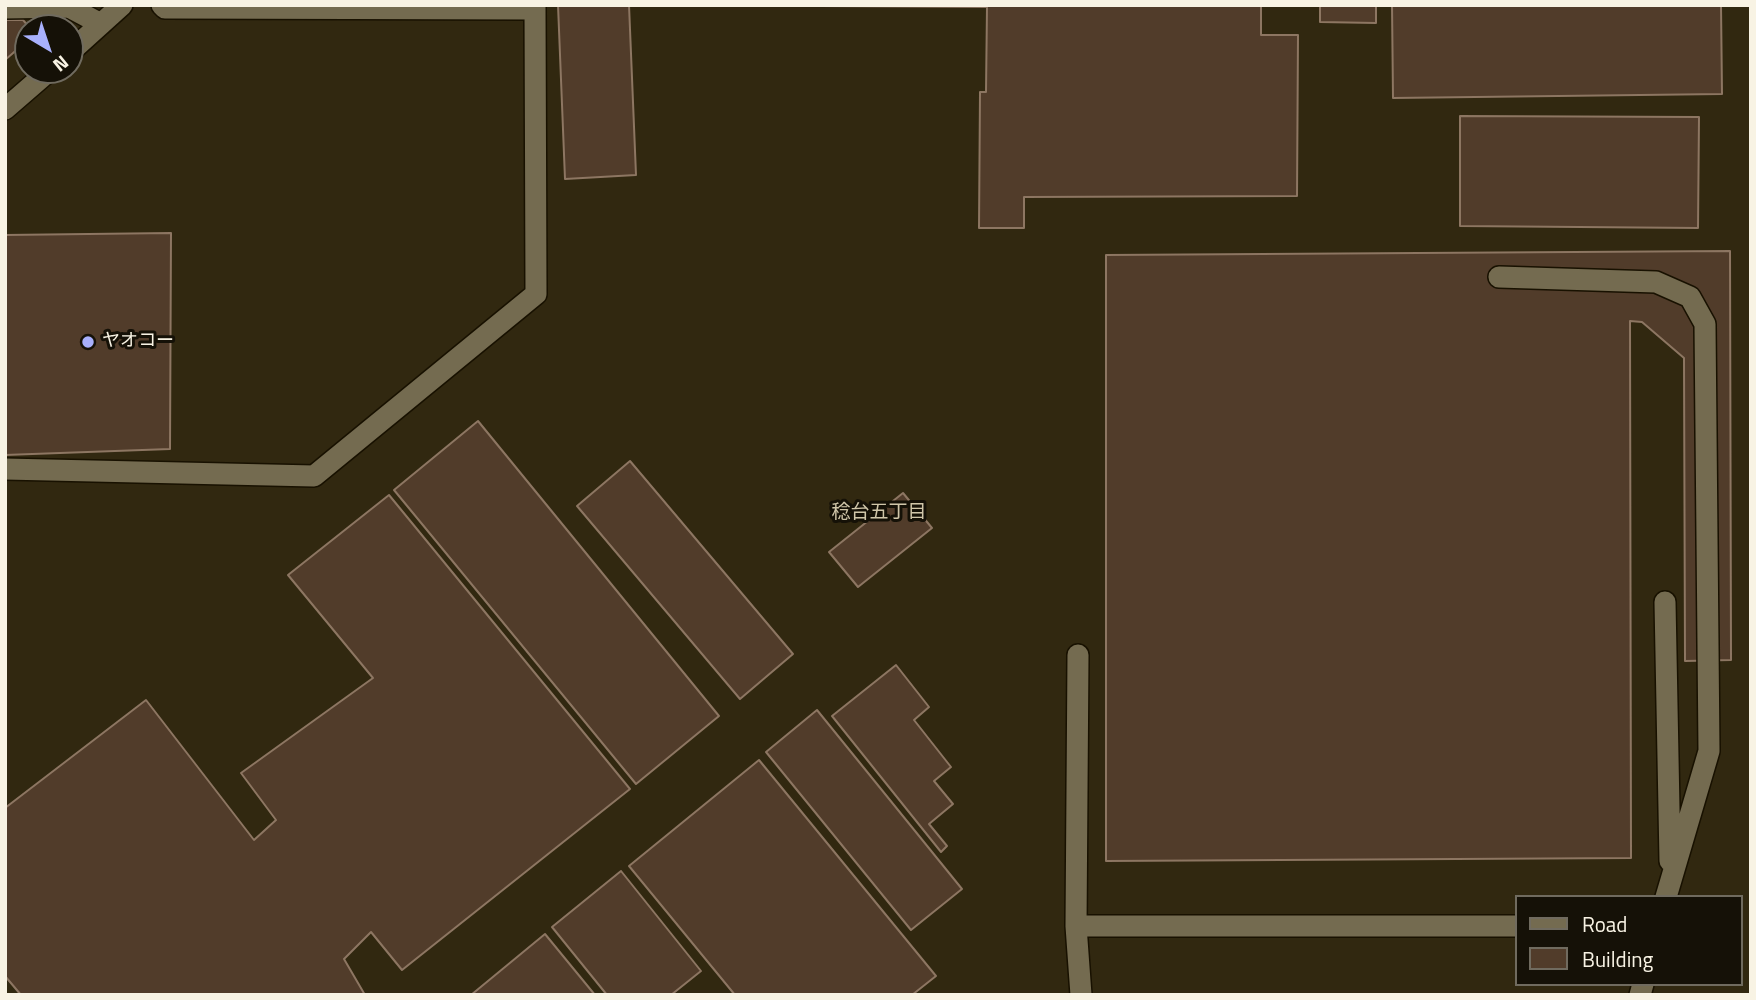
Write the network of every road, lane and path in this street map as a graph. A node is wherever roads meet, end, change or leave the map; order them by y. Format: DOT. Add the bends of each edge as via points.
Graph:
graph roads {
  1 [pos="122,5"];
  2 [pos="163,5"];
  3 [pos="535,7"];
  4 [pos="5,8"];
  5 [pos="101,24"];
  6 [pos="84,39"];
  7 [pos="34,84"];
  8 [pos="5,109"];
  9 [pos="1499,277"];
  10 [pos="5,469"];
  11 [pos="1664,601"];
  12 [pos="1078,655"];
  13 [pos="1668,888"];
  14 [pos="1076,926"];
  15 [pos="1514,926"];
  16 [pos="1081,995"];
  1 -- 5 [label="street"];
  2 -- 3 [label="street"];
  3 -- 10 [label="street" via="536,294 314,476"];
  4 -- 5 [label="street" via="69,7"];
  5 -- 6 [label="street"];
  7 -- 8 [label="street"];
  9 -- 13 [label="street" via="1656,282 1690,297 1705,324 1709,751"];
  11 -- 13 [label="street"];
  12 -- 14 [label="street"];
  14 -- 15 [label="street"];
  14 -- 16 [label="street"];
}
